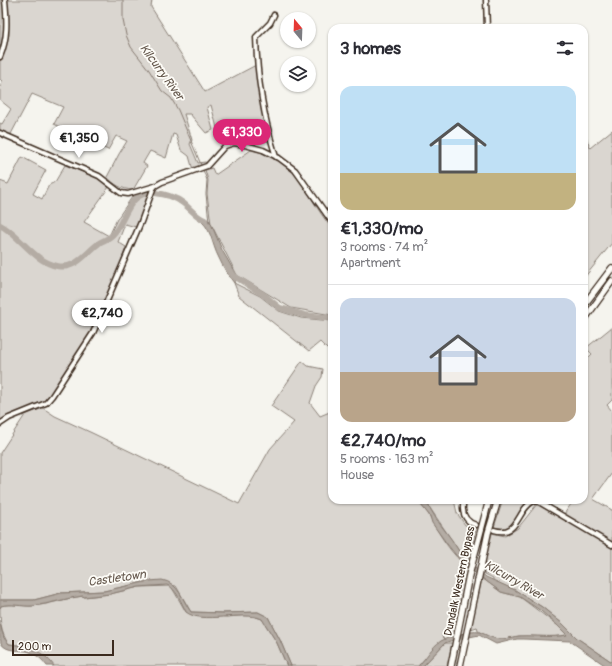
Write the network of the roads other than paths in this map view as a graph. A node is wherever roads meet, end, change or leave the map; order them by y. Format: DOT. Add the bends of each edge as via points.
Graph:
graph roads {
  1 [pos="5,0"];
  2 [pos="486,0"];
  3 [pos="274,15"];
  4 [pos="486,24"];
  5 [pos="0,57"];
  6 [pos="0,133"];
  7 [pos="276,156"];
  8 [pos="154,187"];
  9 [pos="328,216"];
  10 [pos="612,268"];
  11 [pos="612,281"];
  12 [pos="588,300"];
  13 [pos="588,314"];
  14 [pos="0,424"];
  15 [pos="463,504"];
  16 [pos="488,504"];
  17 [pos="497,504"];
  18 [pos="529,504"];
  19 [pos="542,504"];
  20 [pos="476,526"];
  21 [pos="494,530"];
  22 [pos="612,545"];
  23 [pos="451,666"];
  24 [pos="460,666"];
  1 -- 5 [label="street" via="6,35"];
  2 -- 4 [label="street"];
  3 -- 7 [label="street" via="256,37 256,52 266,119"];
  6 -- 8 [label="street" via="100,176 121,193 128,194"];
  7 -- 8 [label="street" via="234,143 226,146 207,166"];
  7 -- 9 [label="street" via="295,170"];
  8 -- 14 [label="street" via="93,333 56,390 46,403"];
  10 -- 12 [label="highway"];
  11 -- 13 [label="highway"];
  15 -- 20 [label="street" via="465,517"];
  16 -- 23 [label="highway, Dundalk Western Bypass" via="469,575"];
  17 -- 24 [label="highway, Dundalk Western Bypass"];
  18 -- 21 [label="street" via="514,526 502,532"];
  19 -- 22 [label="street"];
}
